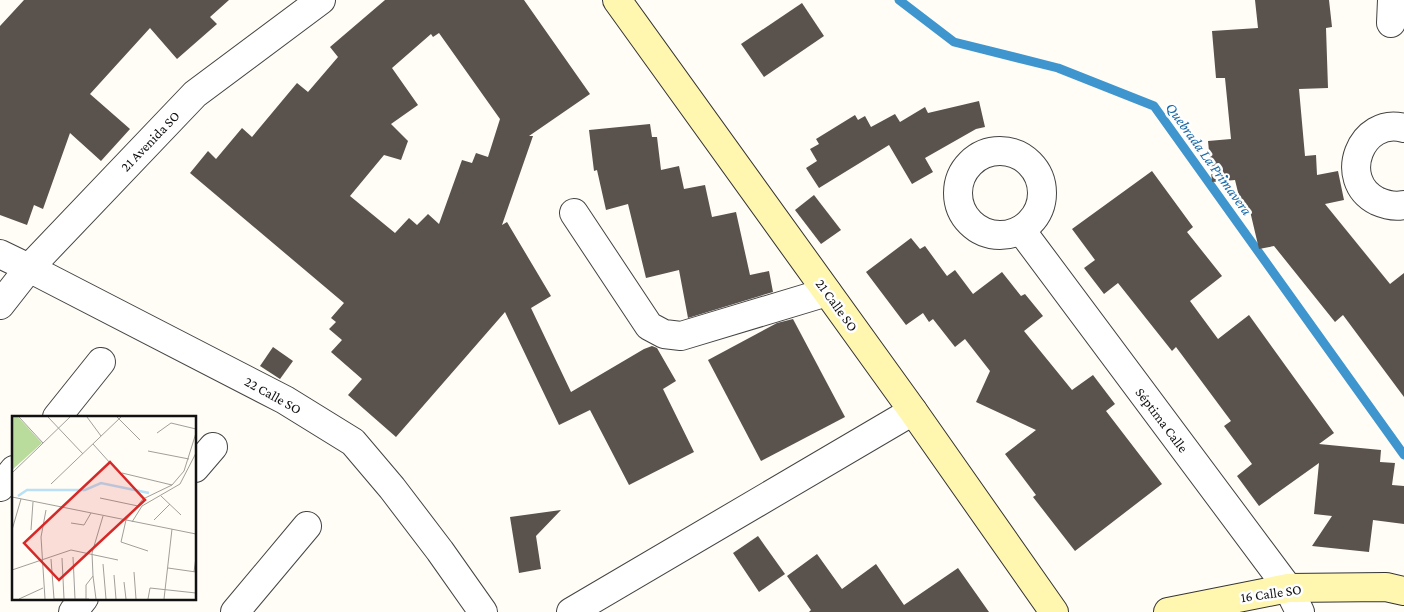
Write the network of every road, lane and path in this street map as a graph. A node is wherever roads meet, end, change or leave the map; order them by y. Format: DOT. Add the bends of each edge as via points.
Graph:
graph roads {
  1 [pos="322,0"];
  2 [pos="617,0"];
  3 [pos="1404,128"];
  4 [pos="1404,204"];
  5 [pos="574,213"];
  6 [pos="1021,230"];
  7 [pos="0,254"];
  8 [pos="29,268"];
  9 [pos="827,292"];
  10 [pos="0,305"];
  11 [pos="101,362"];
  12 [pos="913,411"];
  13 [pos="58,416"];
  14 [pos="213,447"];
  15 [pos="196,467"];
  16 [pos="12,473"];
  17 [pos="0,488"];
  18 [pos="307,526"];
  19 [pos="1288,588"];
  20 [pos="1404,591"];
  21 [pos="82,600"];
  22 [pos="73,612"];
  23 [pos="235,612"];
  24 [pos="483,612"];
  25 [pos="571,612"];
  26 [pos="1054,612"];
  27 [pos="1168,612"];
  28 [pos="1300,612"];
  1 -- 8 [label="street, 21 Avenida SO" via="196,94"];
  2 -- 9 [label="street, 21 Calle SO"];
  3 -- 4 [label="street" via="1390,127 1377,131 1358,151 1355,165 1357,178 1372,199 1384,205"];
  5 -- 9 [label="street" via="649,326 664,334 681,336"];
  6 -- 19 [label="street, Séptima Calle"];
  7 -- 8 [label="street, 22 Calle SO"];
  8 -- 10 [label="street, 21 Avenida SO"];
  8 -- 24 [label="street, 22 Calle SO" via="286,400 353,442 392,488"];
  9 -- 12 [label="street, 21 Calle SO"];
  11 -- 13 [label="street"];
  12 -- 25 [label="street"];
  12 -- 26 [label="street, 21 Calle SO"];
  14 -- 15 [label="street"];
  16 -- 17 [label="street"];
  18 -- 23 [label="street"];
  19 -- 20 [label="street, 16 Calle SO" via="1386,587"];
  19 -- 27 [label="street, 16 Calle SO"];
  19 -- 28 [label="street, Séptima Calle"];
  21 -- 22 [label="street"];
}
